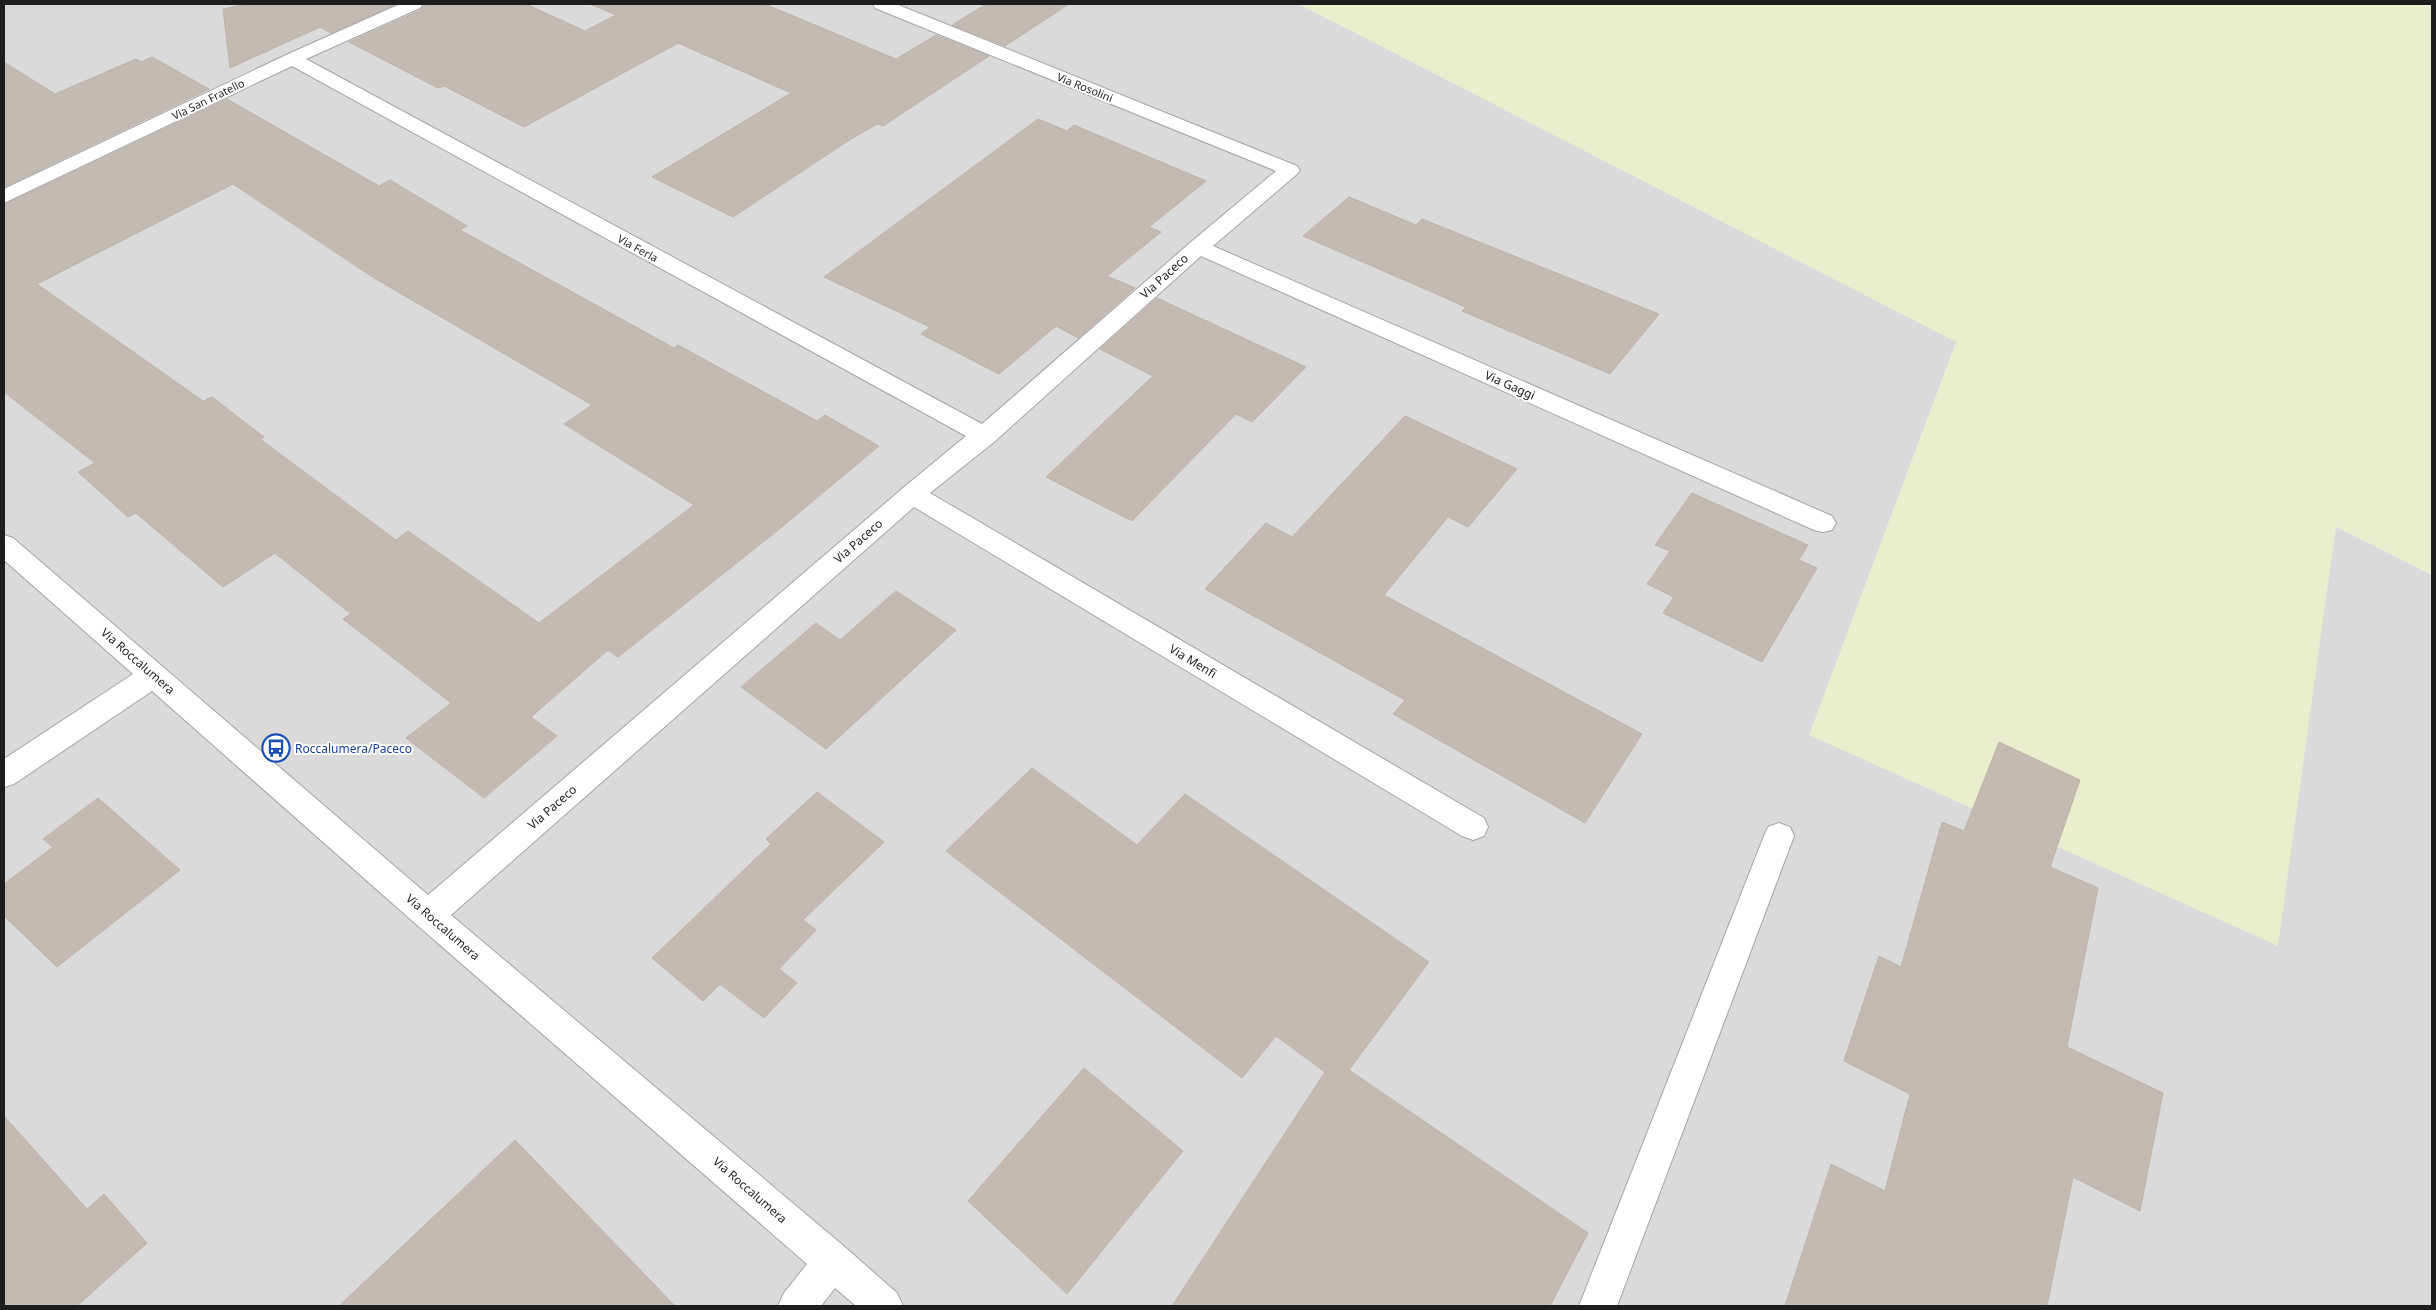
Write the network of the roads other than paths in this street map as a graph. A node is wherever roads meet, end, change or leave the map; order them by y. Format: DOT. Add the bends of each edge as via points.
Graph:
graph roads {
  1 [pos="414,4"];
  2 [pos="881,4"];
  3 [pos="292,59"];
  4 [pos="1290,170"];
  5 [pos="4,196"];
  6 [pos="1198,247"];
  7 [pos="985,436"];
  8 [pos="912,494"];
  9 [pos="1823,523"];
  10 [pos="4,545"];
  11 [pos="154,675"];
  12 [pos="4,775"];
  13 [pos="1473,827"];
  14 [pos="1779,836"];
  15 [pos="428,915"];
  16 [pos="833,1261"];
  17 [pos="796,1306"];
  18 [pos="884,1306"];
  19 [pos="1598,1306"];
  1 -- 3 [label="street, Via San Fratello"];
  2 -- 4 [label="street, Via Rosolini"];
  3 -- 5 [label="street, Via San Fratello"];
  3 -- 7 [label="street, Via Ferla"];
  4 -- 6 [label="street, Via Paceco"];
  6 -- 7 [label="street, Via Paceco"];
  6 -- 9 [label="street, Via Gaggi"];
  7 -- 8 [label="street, Via Paceco"];
  8 -- 13 [label="street, Via Menfi"];
  8 -- 15 [label="street, Via Paceco"];
  10 -- 11 [label="street, Via Roccalumera"];
  11 -- 12 [label="street"];
  11 -- 15 [label="street, Via Roccalumera"];
  14 -- 19 [label="street"];
  15 -- 16 [label="street, Via Roccalumera"];
  16 -- 17 [label="street"];
  16 -- 18 [label="street, Via Roccalumera"];
}
